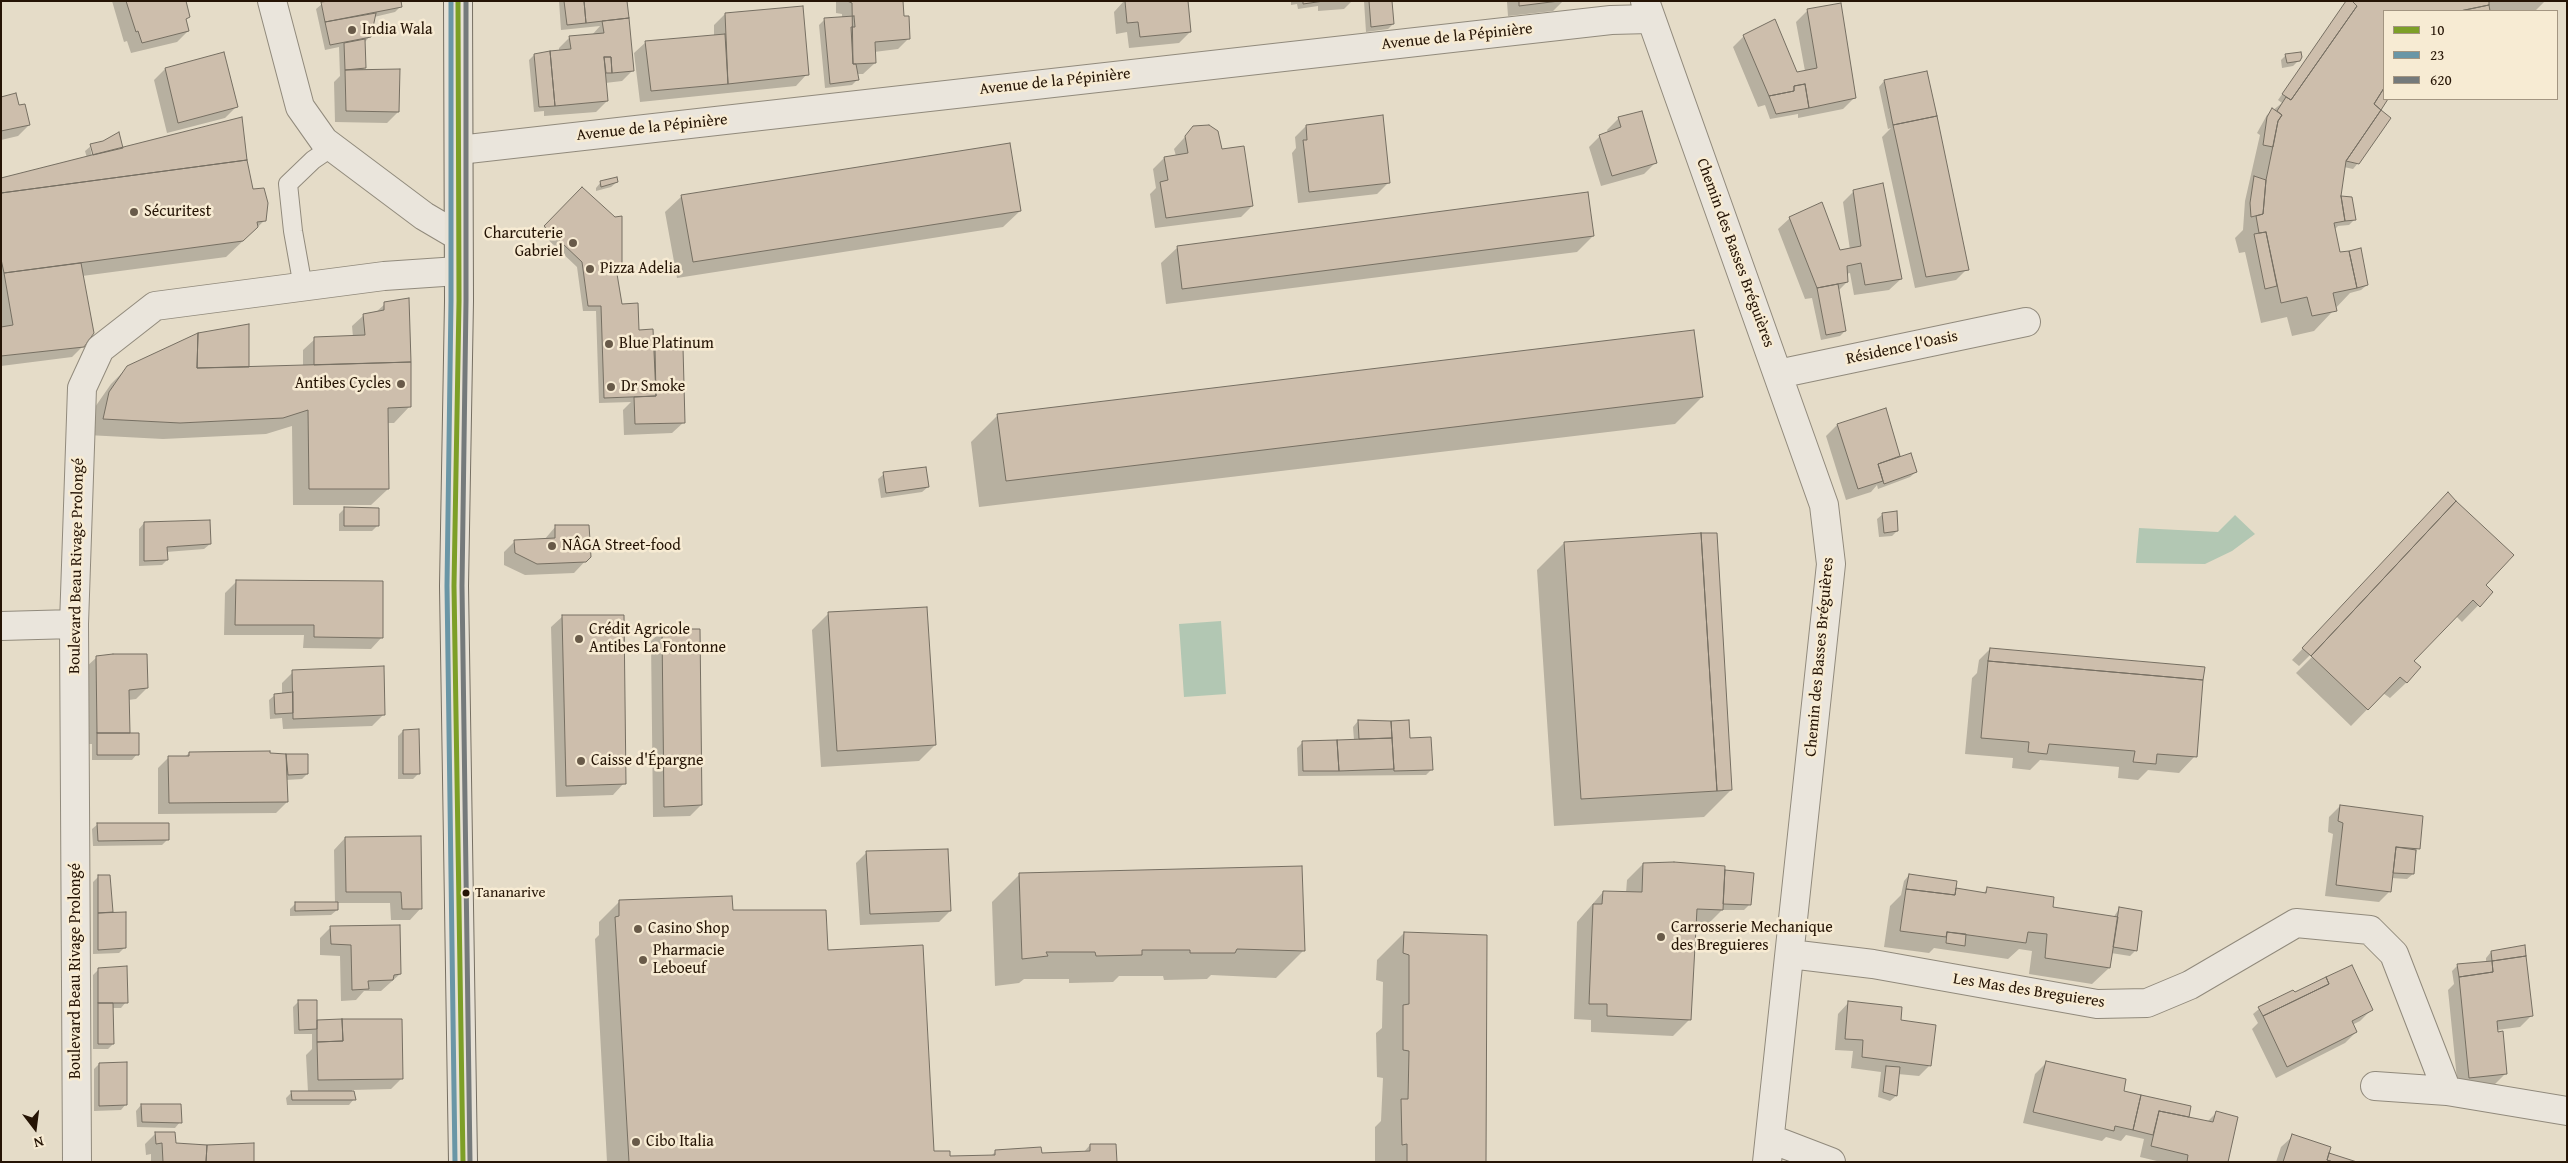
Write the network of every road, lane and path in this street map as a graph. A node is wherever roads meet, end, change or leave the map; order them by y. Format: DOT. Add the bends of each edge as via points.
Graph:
graph roads {
  1 [pos="272,1"];
  2 [pos="458,1"];
  3 [pos="1648,10"];
  4 [pos="332,146"];
  5 [pos="459,150"];
  6 [pos="458,236"];
  7 [pos="458,271"];
  8 [pos="303,286"];
  9 [pos="2026,322"];
  10 [pos="1778,374"];
  11 [pos="74,624"];
  12 [pos="1,626"];
  13 [pos="1790,954"];
  14 [pos="2375,1086"];
  15 [pos="2447,1091"];
  16 [pos="2567,1111"];
  17 [pos="1769,1150"];
  18 [pos="77,1162"];
  19 [pos="463,1162"];
  20 [pos="1830,1162"];
  1 -- 4 [label="street" via="300,107 324,141"];
  2 -- 5 [label="main road"];
  3 -- 5 [label="street, Avenue de la Pépinière" via="1611,20"];
  3 -- 10 [label="street, Chemin des Basses Bréguières"];
  4 -- 6 [label="street" via="424,216"];
  4 -- 8 [label="lane" via="288,184"];
  5 -- 6 [label="main road"];
  6 -- 7 [label="main road"];
  7 -- 8 [label="street, Boulevard Beau Rivage Prolongé"];
  7 -- 19 [label="main road" via="454,586"];
  8 -- 11 [label="street, Boulevard Beau Rivage Prolongé" via="155,306 100,349 82,388"];
  9 -- 10 [label="street, Résidence l'Oasis"];
  10 -- 13 [label="street, Chemin des Basses Bréguières" via="1824,505 1831,564"];
  11 -- 12 [label="street"];
  11 -- 18 [label="street, Boulevard Beau Rivage Prolongé"];
  13 -- 15 [label="street, Les Mas des Breguieres" via="1873,964 2097,1004 2147,1003 2190,985 2296,923 2370,930 2394,954"];
  13 -- 17 [label="street, Chemin des Basses Bréguières"];
  14 -- 15 [label="street"];
  15 -- 16 [label="street"];
  17 -- 20 [label="street"];
}
